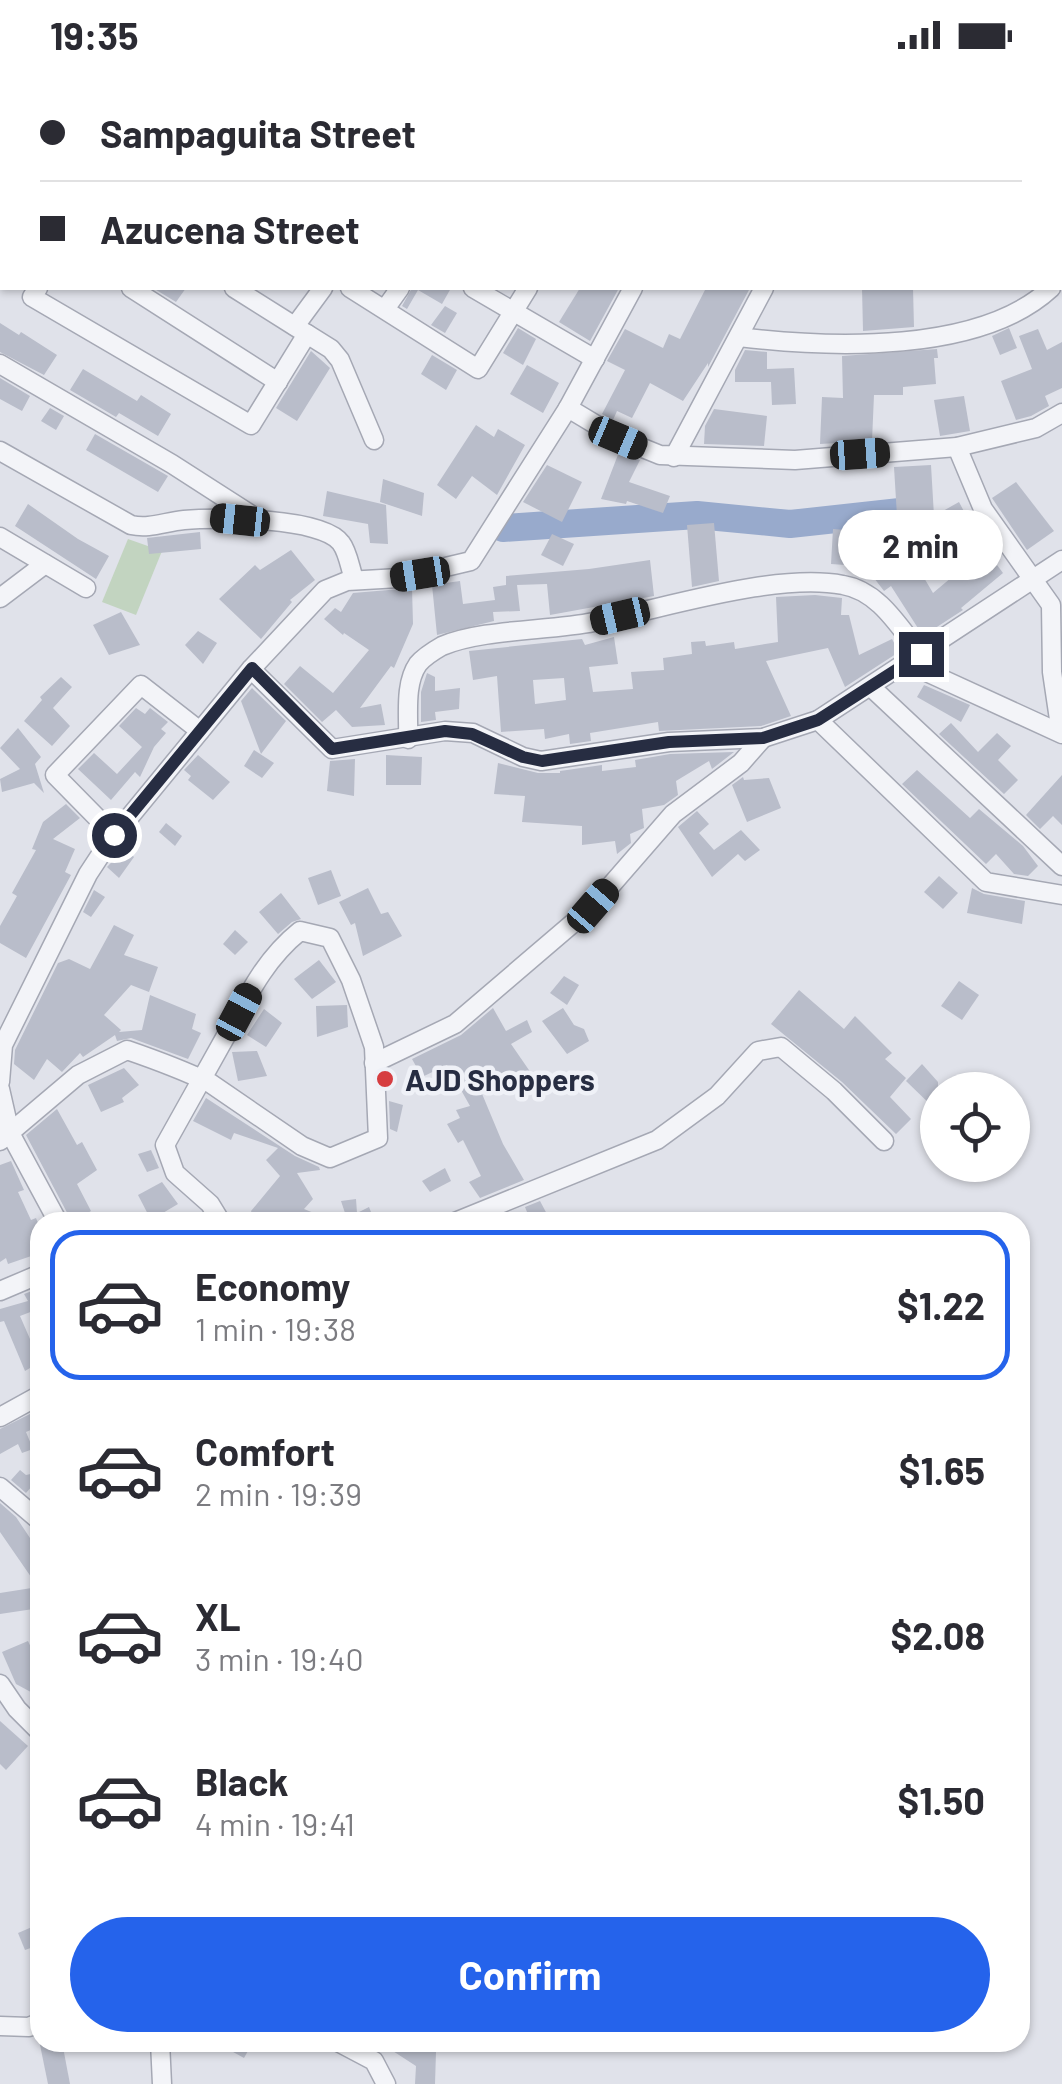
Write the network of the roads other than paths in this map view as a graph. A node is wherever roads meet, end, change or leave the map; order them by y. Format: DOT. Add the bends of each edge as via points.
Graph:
graph roads {
  1 [pos="37,290"];
  2 [pos="134,290"];
  3 [pos="237,290"];
  4 [pos="321,290"];
  5 [pos="353,290"];
  6 [pos="399,290"];
  7 [pos="476,290"];
  8 [pos="527,290"];
  9 [pos="632,290"];
  10 [pos="763,290"];
  11 [pos="1050,290"];
  12 [pos="385,309"];
  13 [pos="514,312"];
  14 [pos="301,330"];
  15 [pos="739,337"];
  16 [pos="595,359"];
  17 [pos="0,364"];
  18 [pos="278,382"];
  19 [pos="568,408"];
  20 [pos="1062,413"];
  21 [pos="374,440"];
  22 [pos="957,447"];
  23 [pos="0,451"];
  24 [pos="674,457"];
  25 [pos="263,522"];
  26 [pos="0,537"];
  27 [pos="1062,560"];
  28 [pos="45,564"];
  29 [pos="354,580"];
  30 [pos="1034,580"];
  31 [pos="86,588"];
  32 [pos="0,598"];
  33 [pos="914,659"];
  34 [pos="252,668"];
  35 [pos="872,687"];
  36 [pos="818,720"];
  37 [pos="200,731"];
  38 [pos="1061,734"];
  39 [pos="763,738"];
  40 [pos="408,739"];
  41 [pos="114,835"];
  42 [pos="1062,866"];
  43 [pos="1062,896"];
  44 [pos="374,1064"];
  45 [pos="202,1079"];
  46 [pos="0,1086"];
  47 [pos="5,1137"];
  48 [pos="884,1140"];
  49 [pos="52,1212"];
  50 [pos="215,1212"];
  51 [pos="480,1212"];
  52 [pos="30,1278"];
  53 [pos="0,1291"];
  54 [pos="30,1400"];
  55 [pos="0,1417"];
  56 [pos="0,1487"];
  57 [pos="30,1512"];
  58 [pos="0,1684"];
  59 [pos="30,1722"];
  60 [pos="0,2026"];
  61 [pos="30,2027"];
  62 [pos="160,2052"];
  63 [pos="357,2052"];
  64 [pos="162,2084"];
  65 [pos="386,2084"];
  1 -- 18 [label="street" via="32,297 251,425"];
  2 -- 18 [label="street"];
  3 -- 14 [label="street"];
  4 -- 14 [label="street"];
  5 -- 12 [label="street"];
  6 -- 12 [label="street"];
  7 -- 13 [label="street"];
  8 -- 13 [label="street"];
  9 -- 16 [label="street"];
  10 -- 15 [label="street"];
  11 -- 15 [label="street" via="1004,318 915,339 800,344"];
  12 -- 13 [label="street" via="478,369"];
  13 -- 16 [label="street"];
  14 -- 18 [label="street"];
  14 -- 21 [label="street" via="340,360"];
  15 -- 24 [label="street"];
  16 -- 19 [label="street"];
  17 -- 25 [label="street"];
  19 -- 24 [label="street" via="618,438"];
  19 -- 29 [label="street" via="471,561 399,578"];
  20 -- 22 [label="street" via="1036,428"];
  22 -- 24 [label="street" via="795,460"];
  22 -- 30 [label="street" via="982,509"];
  23 -- 25 [label="street" via="130,525 217,518"];
  25 -- 29 [label="street" via="335,537"];
  26 -- 28 [label="street"];
  27 -- 30 [label="street"];
  28 -- 31 [label="street"];
  28 -- 32 [label="street"];
  29 -- 34 [label="street" via="324,590"];
  30 -- 33 [label="street"];
  30 -- 38 [label="street" via="1051,606"];
  33 -- 35 [label="street"];
  33 -- 38 [label="street"];
  33 -- 40 [label="street" via="870,593 842,584 784,585 442,646 419,662 410,680"];
  34 -- 37 [label="street"];
  34 -- 40 [label="street" via="332,749"];
  35 -- 36 [label="street"];
  35 -- 42 [label="street"];
  36 -- 39 [label="street"];
  36 -- 43 [label="street" via="986,882"];
  37 -- 41 [label="street"];
  37 -- 41 [label="street" via="141,685 55,775"];
  39 -- 40 [label="street" via="669,742 542,761 472,734 445,731"];
  39 -- 44 [label="street" via="673,814 593,906 455,1024"];
  41 -- 46 [label="street" via="70,907 3,1045"];
  44 -- 45 [label="street" via="378,1138 330,1158"];
  44 -- 45 [label="street" via="351,980 330,938 300,931 262,968"];
  45 -- 47 [label="street" via="127,1050 78,1075"];
  45 -- 50 [label="street" via="165,1145 175,1172"];
  46 -- 47 [label="street"];
  47 -- 49 [label="street"];
  48 -- 51 [label="street" via="781,1047 758,1051 717,1096 657,1140"];
  52 -- 53 [label="street"];
  54 -- 55 [label="street"];
  56 -- 57 [label="street"];
  58 -- 59 [label="street"];
  60 -- 61 [label="street"];
  62 -- 64 [label="street"];
  63 -- 65 [label="street" via="374,2061"];
}
